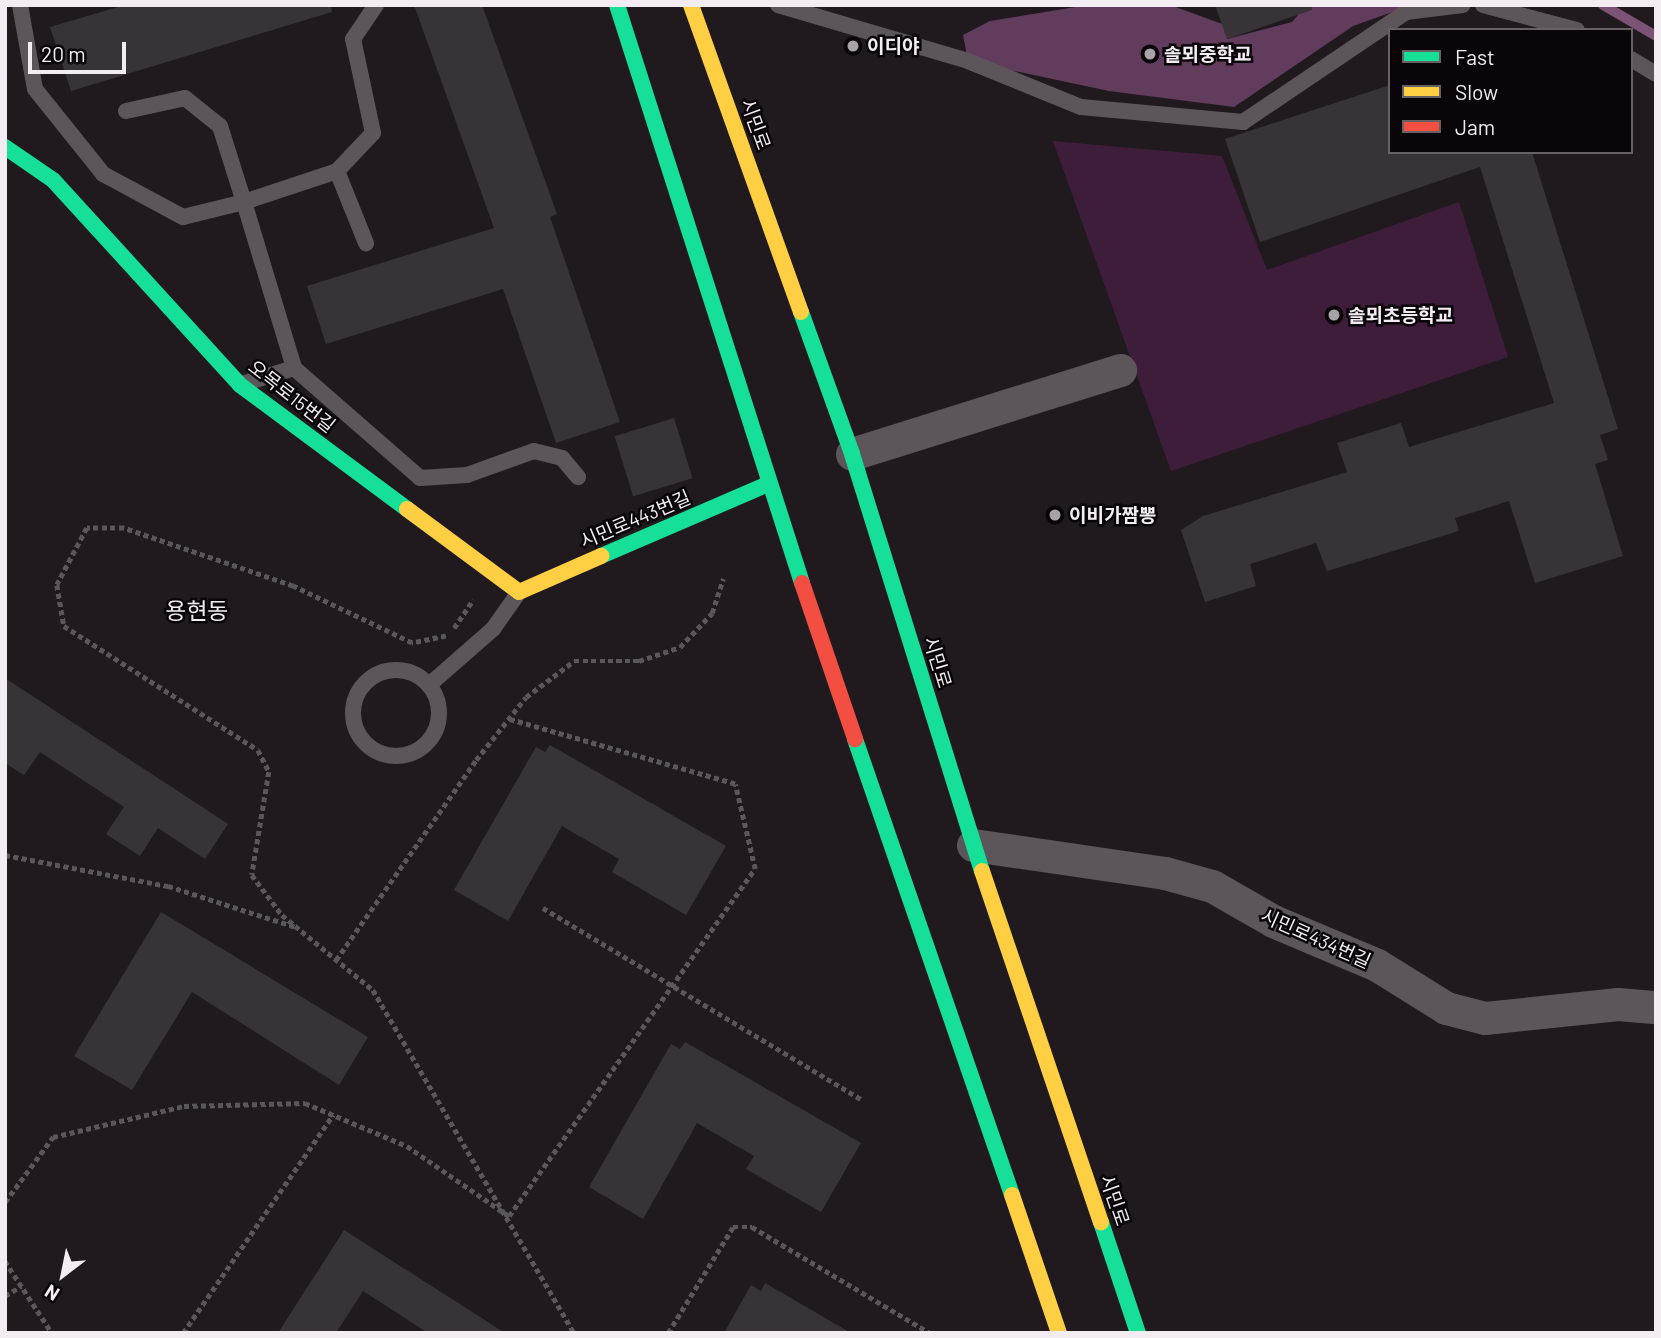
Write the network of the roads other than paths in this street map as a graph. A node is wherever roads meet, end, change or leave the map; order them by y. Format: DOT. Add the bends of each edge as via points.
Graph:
graph roads {
  1 [pos="20,5"];
  2 [pos="376,5"];
  3 [pos="617,5"];
  4 [pos="691,5"];
  5 [pos="778,5"];
  6 [pos="1463,5"];
  7 [pos="1483,5"];
  8 [pos="1569,28"];
  9 [pos="1633,60"];
  10 [pos="1656,74"];
  11 [pos="126,111"];
  12 [pos="5,147"];
  13 [pos="337,171"];
  14 [pos="244,202"];
  15 [pos="366,243"];
  16 [pos="295,368"];
  17 [pos="1120,370"];
  18 [pos="240,385"];
  19 [pos="852,454"];
  20 [pos="578,477"];
  21 [pos="768,484"];
  22 [pos="519,592"];
  23 [pos="429,685"];
  24 [pos="973,845"];
  25 [pos="1656,1007"];
  26 [pos="1059,1333"];
  27 [pos="1138,1333"];
  1 -- 14 [label="lane" via="35,89 103,174 183,217"];
  2 -- 13 [label="lane" via="353,39 373,133"];
  3 -- 21 [label="main road"];
  4 -- 19 [label="main road, 시민로"];
  5 -- 6 [label="lane" via="968,61 1081,107 1244,122 1406,12"];
  7 -- 8 [label="lane"];
  9 -- 10 [label="lane"];
  11 -- 14 [label="lane" via="185,98 220,126"];
  12 -- 18 [label="main road, 오목로15번길" via="54,180"];
  13 -- 14 [label="lane"];
  13 -- 15 [label="lane"];
  14 -- 16 [label="lane"];
  16 -- 18 [label="lane"];
  16 -- 20 [label="lane" via="420,478 467,475 534,451 562,458"];
  17 -- 19 [label="street"];
  18 -- 22 [label="main road, 오목로15번길"];
  19 -- 24 [label="main road, 시민로"];
  21 -- 22 [label="main road, 시민로443번길"];
  21 -- 26 [label="main road"];
  22 -- 23 [label="lane" via="493,629"];
  23 -- 23 [label="lane" via="403,670 374,675 355,697 354,726 360,739 383,755 411,755 423,747 438,725 439,710"];
  24 -- 25 [label="street, 시민로434번길" via="1165,873 1212,886 1273,921 1377,965 1446,1008 1485,1018 1618,1004"];
  24 -- 27 [label="main road, 시민로"];
}
